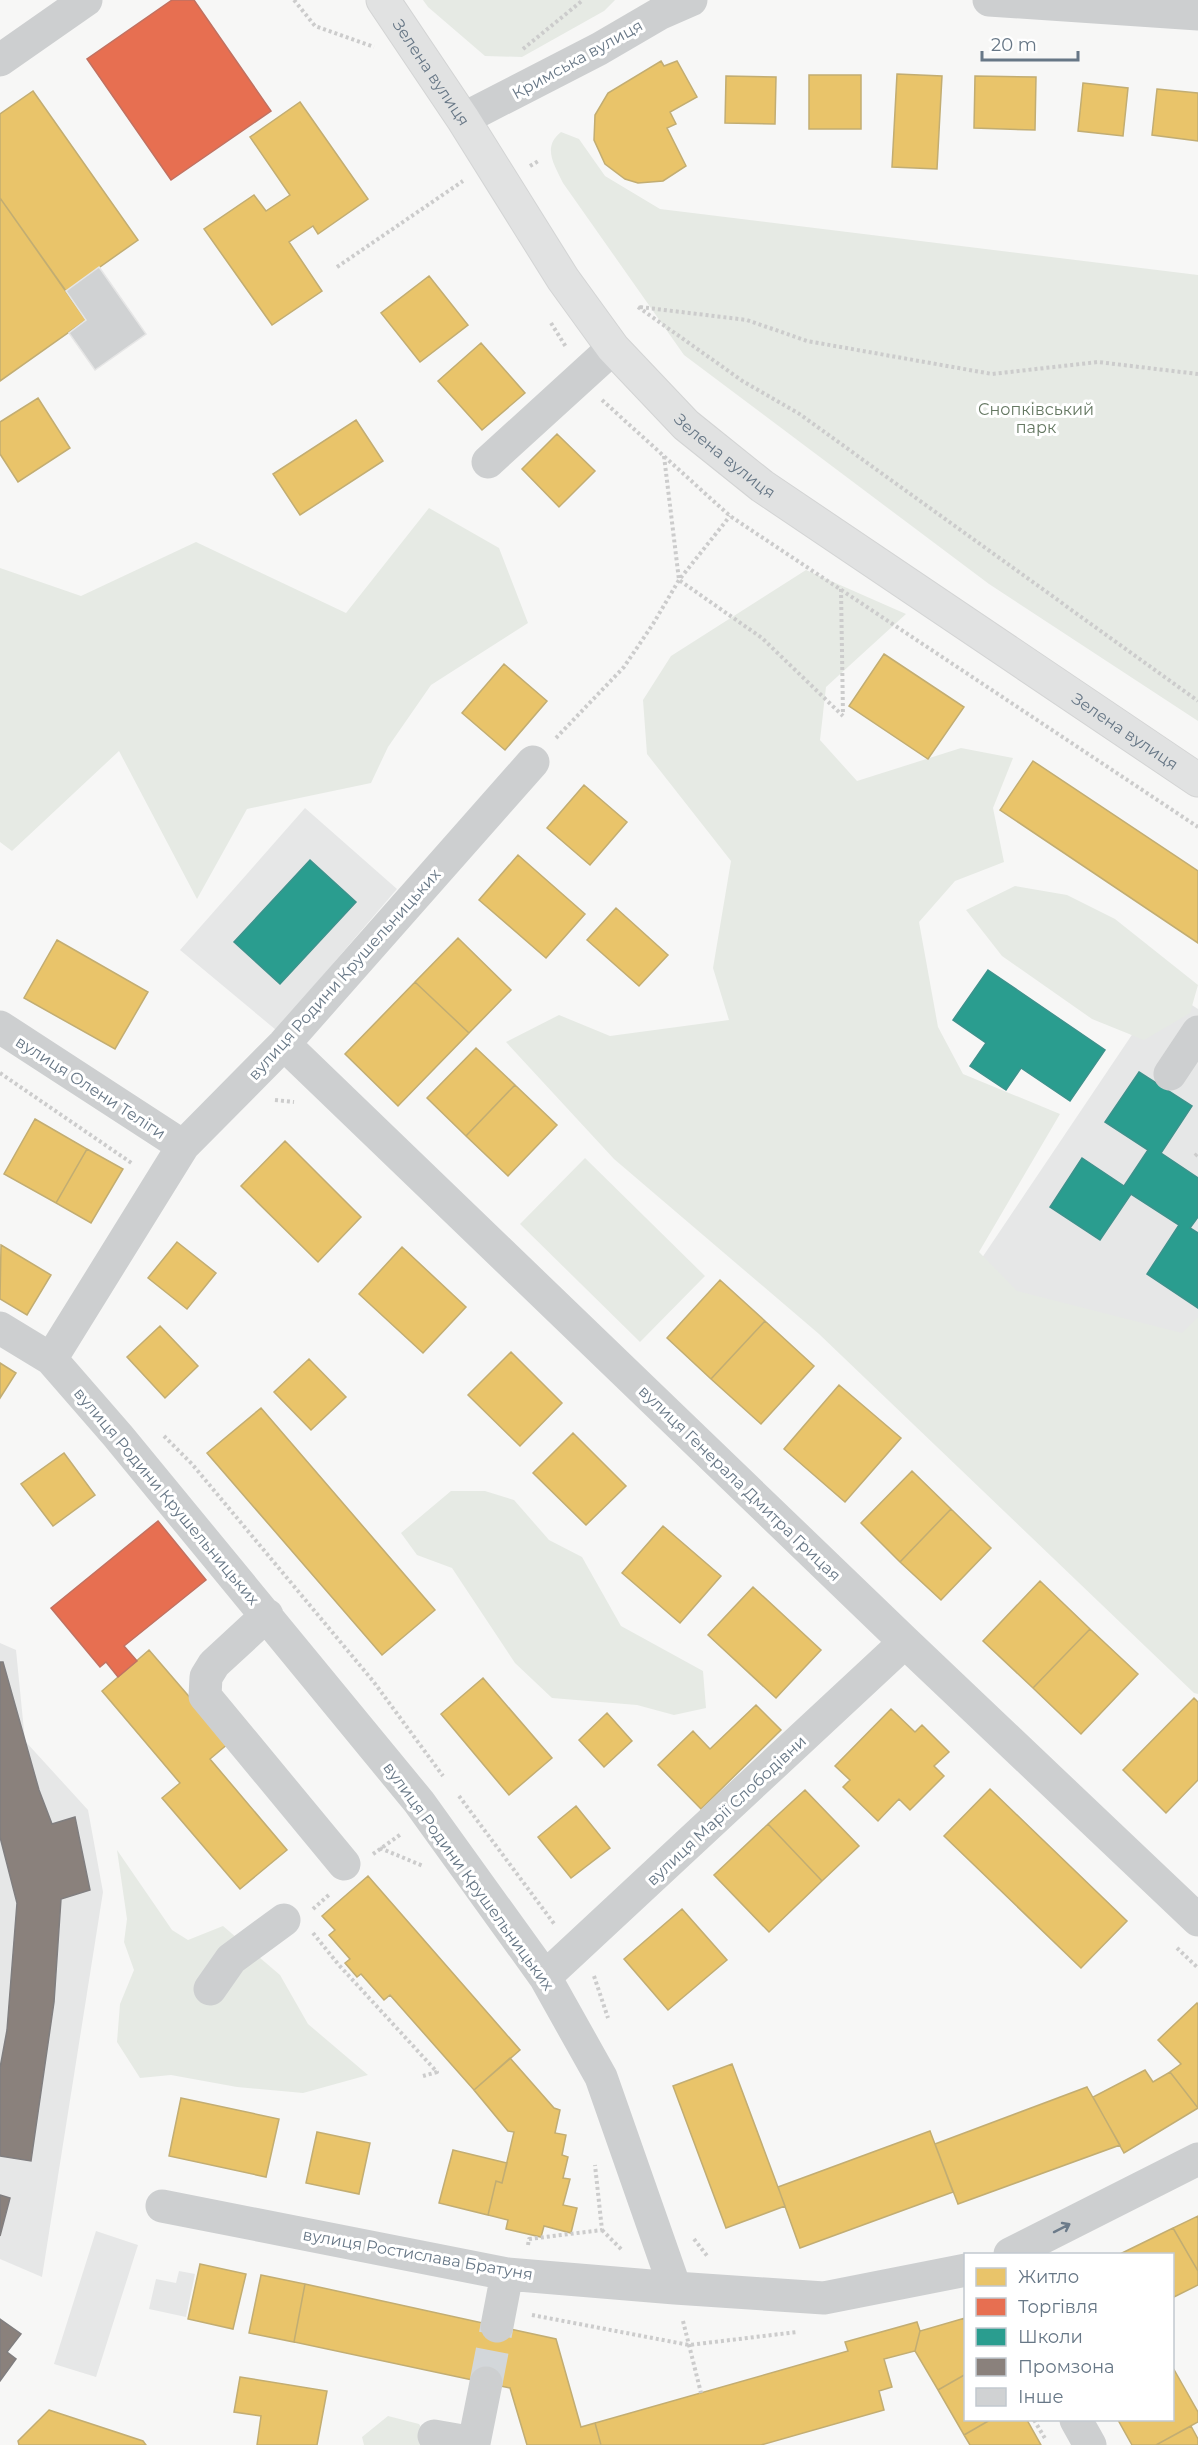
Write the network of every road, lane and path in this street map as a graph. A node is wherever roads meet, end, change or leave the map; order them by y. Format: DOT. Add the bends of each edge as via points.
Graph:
graph roads {
  1 [pos="86,0"];
  2 [pos="294,0"];
  3 [pos="383,0"];
  4 [pos="583,0"];
  5 [pos="692,0"];
  6 [pos="989,0"];
  7 [pos="577,2"];
  8 [pos="1068,2"];
  9 [pos="1198,15"];
  10 [pos="5,46"];
  11 [pos="376,47"];
  12 [pos="514,56"];
  13 [pos="463,119"];
  14 [pos="463,181"];
  15 [pos="337,267"];
  16 [pos="613,348"];
  17 [pos="1198,374"];
  18 [pos="664,456"];
  19 [pos="488,462"];
  20 [pos="730,516"];
  21 [pos="679,580"];
  22 [pos="841,589"];
  23 [pos="1198,701"];
  24 [pos="533,762"];
  25 [pos="1198,780"];
  26 [pos="0,1027"];
  27 [pos="1198,1032"];
  28 [pos="284,1044"];
  29 [pos="0,1073"];
  30 [pos="1170,1074"];
  31 [pos="183,1146"];
  32 [pos="141,1170"];
  33 [pos="0,1328"];
  34 [pos="51,1359"];
  35 [pos="156,1428"];
  36 [pos="267,1615"];
  37 [pos="905,1642"];
  38 [pos="450,1784"];
  39 [pos="457,1793"];
  40 [pos="405,1832"];
  41 [pos="350,1869"];
  42 [pos="300,1919"];
  43 [pos="1198,1920"];
  44 [pos="575,1952"];
  45 [pos="545,1977"];
  46 [pos="210,1989"];
  47 [pos="610,2026"];
  48 [pos="423,2076"];
  49 [pos="1198,2159"];
  50 [pos="595,2163"];
  51 [pos="162,2205"];
  52 [pos="688,2231"];
  53 [pos="569,2236"];
  54 [pos="1012,2253"];
  55 [pos="710,2260"];
  56 [pos="964,2270"];
  57 [pos="507,2274"];
  58 [pos="675,2288"];
  59 [pos="497,2326"];
  60 [pos="689,2345"];
  61 [pos="486,2383"];
  62 [pos="701,2393"];
  63 [pos="1036,2421"];
  64 [pos="1077,2421"];
  65 [pos="434,2436"];
  66 [pos="1049,2445"];
  67 [pos="1090,2445"];
  1 -- 10 [label="street"];
  2 -- 11 [label="path" via="315,26"];
  3 -- 13 [label="main road, Зелена вулиця"];
  4 -- 7 [label="path"];
  5 -- 13 [label="street, Кримська вулиця" via="659,14 603,57"];
  6 -- 8 [label="street"];
  7 -- 12 [label="path"];
  8 -- 9 [label="street"];
  13 -- 16 [label="main road, Зелена вулиця" via="564,279"];
  14 -- 15 [label="path"];
  16 -- 19 [label="street"];
  16 -- 25 [label="main road, Зелена вулиця" via="686,425 762,486"];
  17 -- 23 [label="path" via="1098,362 992,374 807,341 747,320 638,307 744,382 798,413"];
  18 -- 21 [label="path"];
  20 -- 21 [label="path"];
  21 -- 22 [label="path" via="762,638 843,716"];
  21 -- 24 [label="path" via="624,667"];
  24 -- 28 [label="street, вулиця Родини Крушельницьких"];
  26 -- 31 [label="street, вулиця Олени Теліги"];
  27 -- 30 [label="street"];
  28 -- 31 [label="street, вулиця Родини Крушельницьких"];
  28 -- 37 [label="street, вулиця Генерала Дмитра Грицая"];
  29 -- 32 [label="path"];
  31 -- 34 [label="street, вулиця Родини Крушельницьких"];
  33 -- 34 [label="street"];
  34 -- 36 [label="street, вулиця Родини Крушельницьких"];
  35 -- 38 [label="path" via="192,1464 321,1618"];
  36 -- 41 [label="street" via="214,1664 206,1677 205,1696"];
  36 -- 45 [label="street, вулиця Родини Крушельницьких" via="419,1802"];
  37 -- 43 [label="street, вулиця Генерала Дмитра Грицая"];
  37 -- 44 [label="street, вулиця Марії Слободівни"];
  39 -- 44 [label="path"];
  40 -- 41 [label="path"];
  41 -- 42 [label="path"];
  42 -- 46 [label="street" via="231,1959"];
  42 -- 48 [label="path" via="437,2072"];
  44 -- 45 [label="street, вулиця Марії Слободівни"];
  44 -- 47 [label="path" via="589,1959"];
  45 -- 58 [label="street, вулиця Родини Крушельницьких" via="601,2077"];
  54 -- 49 [label="street, one-way"];
  50 -- 53 [label="path" via="602,2230"];
  51 -- 57 [label="street, вулиця Ростислава Братуня"];
  52 -- 55 [label="path"];
  56 -- 58 [label="street, вулиця Ростислава Братуня" via="824,2298"];
  57 -- 58 [label="street, вулиця Ростислава Братуня"];
  57 -- 59 [label="street"];
  60 -- 62 [label="path"];
  61 -- 65 [label="street" via="474,2443"];
  63 -- 66 [label="path"];
  64 -- 67 [label="street"];
}
